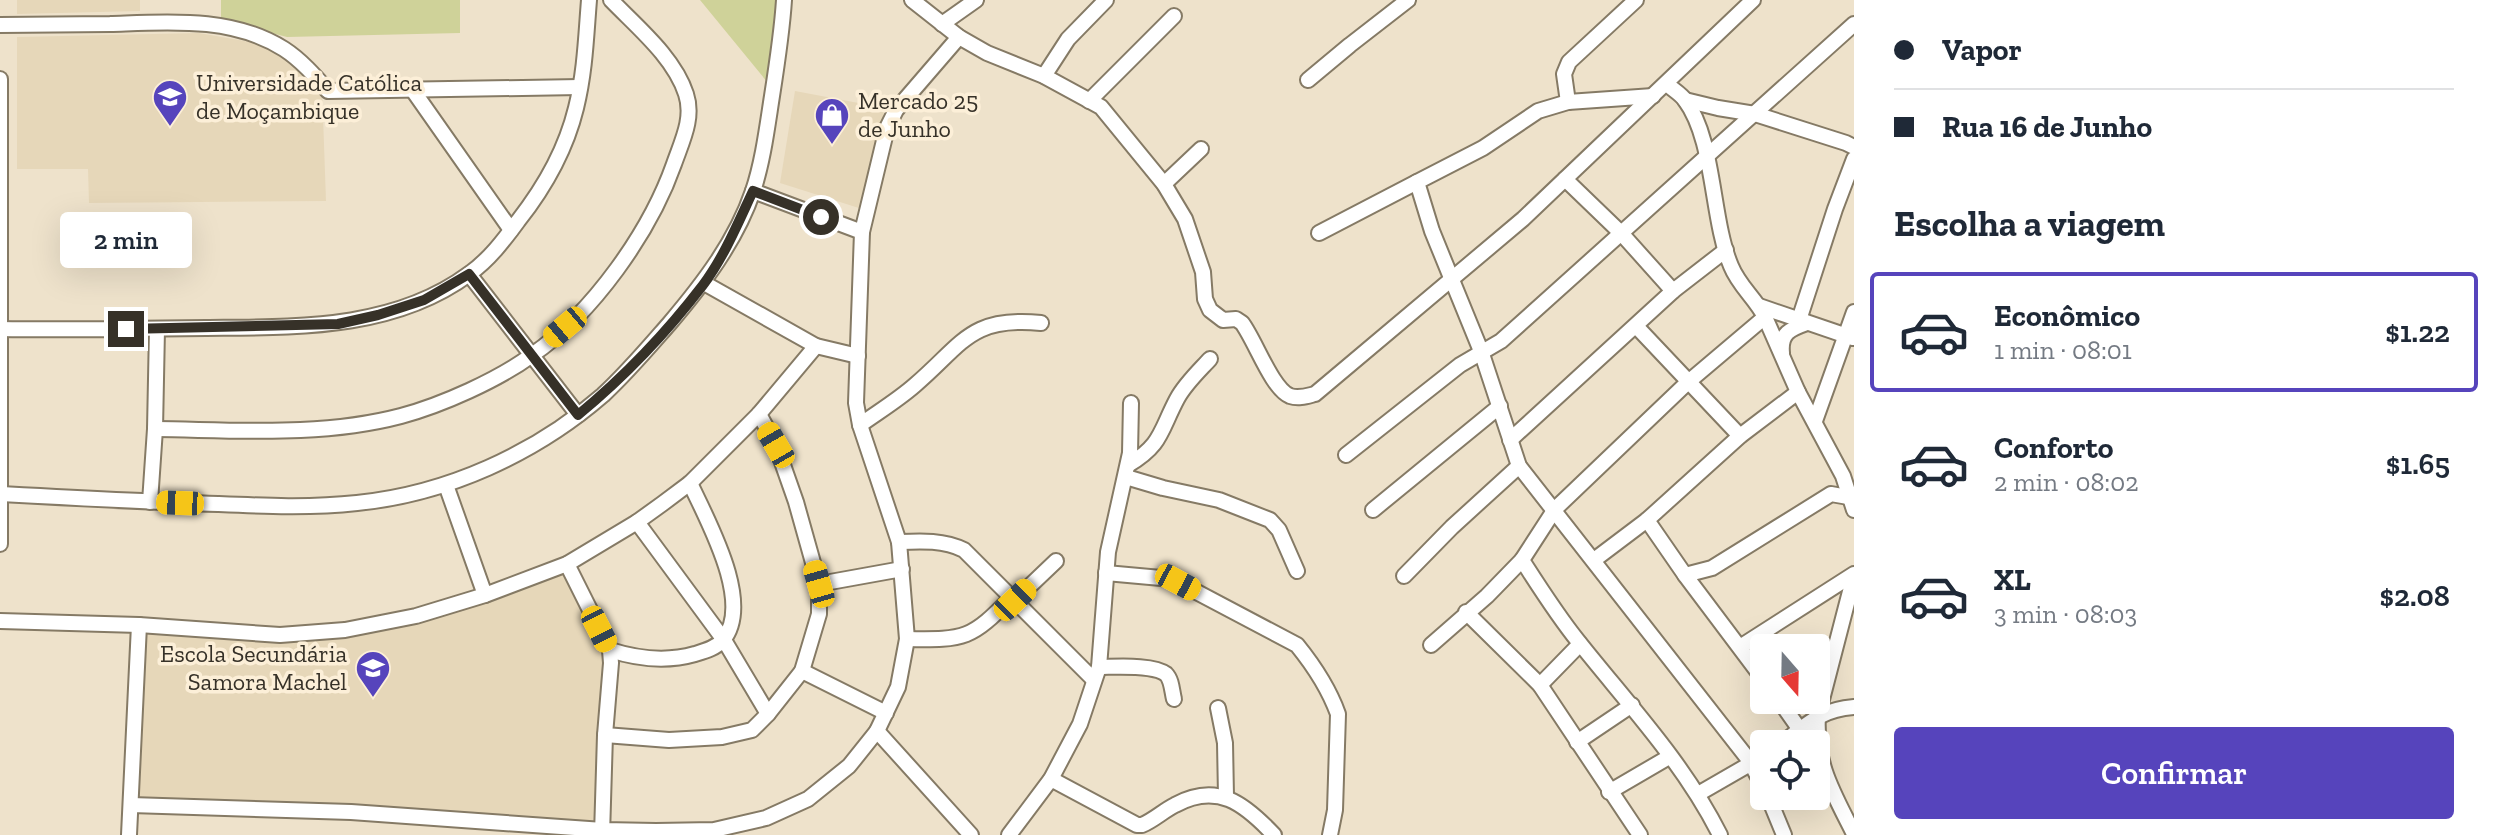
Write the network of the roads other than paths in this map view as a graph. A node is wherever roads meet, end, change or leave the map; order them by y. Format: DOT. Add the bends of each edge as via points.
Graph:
graph roads {
  1 [pos="589,0"];
  2 [pos="611,0"];
  3 [pos="784,0"];
  4 [pos="912,0"];
  5 [pos="976,0"];
  6 [pos="1106,0"];
  7 [pos="1408,0"];
  8 [pos="1636,0"];
  9 [pos="1753,0"];
  10 [pos="1174,16"];
  11 [pos="942,24"];
  12 [pos="1854,24"];
  13 [pos="0,25"];
  14 [pos="959,37"];
  15 [pos="1044,76"];
  16 [pos="0,79"];
  17 [pos="1308,80"];
  18 [pos="1667,84"];
  19 [pos="580,87"];
  20 [pos="412,89"];
  21 [pos="1653,96"];
  22 [pos="1685,100"];
  23 [pos="1089,101"];
  24 [pos="1568,102"];
  25 [pos="1755,114"];
  26 [pos="1851,142"];
  27 [pos="1201,149"];
  28 [pos="1706,158"];
  29 [pos="1854,159"];
  30 [pos="1565,179"];
  31 [pos="1417,182"];
  32 [pos="1164,184"];
  33 [pos="753,191"];
  34 [pos="511,230"];
  35 [pos="862,232"];
  36 [pos="1319,233"];
  37 [pos="1621,233"];
  38 [pos="1726,250"];
  39 [pos="469,274"];
  40 [pos="1451,278"];
  41 [pos="704,283"];
  42 [pos="1673,291"];
  43 [pos="1762,311"];
  44 [pos="1854,312"];
  45 [pos="1803,322"];
  46 [pos="1041,323"];
  47 [pos="1636,326"];
  48 [pos="0,329"];
  49 [pos="157,329"];
  50 [pos="1850,338"];
  51 [pos="816,346"];
  52 [pos="1481,351"];
  53 [pos="1782,353"];
  54 [pos="532,356"];
  55 [pos="858,356"];
  56 [pos="1210,359"];
  57 [pos="1687,383"];
  58 [pos="1798,392"];
  59 [pos="1131,403"];
  60 [pos="1500,406"];
  61 [pos="759,414"];
  62 [pos="578,415"];
  63 [pos="1815,421"];
  64 [pos="860,425"];
  65 [pos="155,429"];
  66 [pos="1740,436"];
  67 [pos="1510,440"];
  68 [pos="1346,455"];
  69 [pos="1519,466"];
  70 [pos="1127,471"];
  71 [pos="1843,476"];
  72 [pos="690,483"];
  73 [pos="446,485"];
  74 [pos="0,494"];
  75 [pos="1831,494"];
  76 [pos="1853,501"];
  77 [pos="150,502"];
  78 [pos="1555,509"];
  79 [pos="1373,510"];
  80 [pos="1647,520"];
  81 [pos="637,522"];
  82 [pos="899,542"];
  83 [pos="0,544"];
  84 [pos="1522,560"];
  85 [pos="1594,560"];
  86 [pos="1056,561"];
  87 [pos="567,564"];
  88 [pos="1712,568"];
  89 [pos="902,569"];
  90 [pos="1297,571"];
  91 [pos="1106,573"];
  92 [pos="1685,575"];
  93 [pos="1854,575"];
  94 [pos="1404,576"];
  95 [pos="819,584"];
  96 [pos="485,595"];
  97 [pos="1703,597"];
  98 [pos="1014,599"];
  99 [pos="1466,612"];
  100 [pos="0,621"];
  101 [pos="139,625"];
  102 [pos="907,639"];
  103 [pos="724,640"];
  104 [pos="1580,644"];
  105 [pos="1431,645"];
  106 [pos="1740,647"];
  107 [pos="610,650"];
  108 [pos="1750,661"];
  109 [pos="802,671"];
  110 [pos="1096,674"];
  111 [pos="1540,685"];
  112 [pos="1174,699"];
  113 [pos="1632,705"];
  114 [pos="1854,707"];
  115 [pos="1218,708"];
  116 [pos="886,713"];
  117 [pos="768,714"];
  118 [pos="1790,714"];
  119 [pos="1818,715"];
  120 [pos="1801,729"];
  121 [pos="1817,730"];
  122 [pos="877,731"];
  123 [pos="605,735"];
  124 [pos="1577,742"];
  125 [pos="1750,750"];
  126 [pos="1669,757"];
  127 [pos="1750,765"];
  128 [pos="1051,779"];
  129 [pos="1830,782"];
  130 [pos="1609,792"];
  131 [pos="1698,794"];
  132 [pos="1226,796"];
  133 [pos="131,805"];
  134 [pos="1774,810"];
  135 [pos="1142,830"];
  136 [pos="602,833"];
  137 [pos="1854,834"];
  138 [pos="129,835"];
  139 [pos="971,835"];
  140 [pos="1009,835"];
  141 [pos="1274,835"];
  142 [pos="1330,835"];
  143 [pos="1640,835"];
  144 [pos="1720,835"];
  145 [pos="1784,835"];
  1 -- 19 [label="street"];
  2 -- 54 [label="street" via="670,65 686,94 689,117 664,193 632,247 604,286"];
  3 -- 33 [label="street" via="766,137"];
  4 -- 11 [label="street"];
  5 -- 11 [label="street"];
  6 -- 15 [label="street" via="1068,39"];
  7 -- 17 [label="street"];
  8 -- 24 [label="street" via="1569,62 1564,74"];
  9 -- 18 [label="street"];
  10 -- 23 [label="street"];
  11 -- 14 [label="street"];
  12 -- 25 [label="street"];
  13 -- 20 [label="street" via="219,26 282,48 328,91"];
  14 -- 15 [label="street"];
  14 -- 35 [label="street" via="896,110 887,128"];
  15 -- 23 [label="street"];
  16 -- 48 [label="street"];
  18 -- 21 [label="street"];
  18 -- 22 [label="street"];
  19 -- 20 [label="street"];
  19 -- 34 [label="street" via="556,162"];
  20 -- 34 [label="street"];
  21 -- 24 [label="street"];
  21 -- 30 [label="street"];
  22 -- 25 [label="street"];
  22 -- 28 [label="street"];
  23 -- 32 [label="street" via="1101,107"];
  24 -- 31 [label="street" via="1538,111 1483,148"];
  25 -- 26 [label="street"];
  25 -- 28 [label="street"];
  27 -- 32 [label="street"];
  28 -- 37 [label="street"];
  28 -- 38 [label="street"];
  29 -- 45 [label="street"];
  30 -- 37 [label="street"];
  30 -- 40 [label="street"];
  31 -- 36 [label="street"];
  31 -- 40 [label="street"];
  32 -- 40 [label="street" via="1193,239 1210,310 1223,320 1242,323 1288,396 1315,394"];
  33 -- 35 [label="street"];
  33 -- 41 [label="street"];
  34 -- 39 [label="street"];
  35 -- 55 [label="street"];
  37 -- 42 [label="street"];
  37 -- 52 [label="street" via="1501,341"];
  38 -- 42 [label="street"];
  38 -- 43 [label="street" via="1741,286"];
  39 -- 49 [label="street" via="424,300 338,324"];
  39 -- 54 [label="street"];
  40 -- 52 [label="street"];
  41 -- 51 [label="street"];
  41 -- 62 [label="street" via="639,358"];
  42 -- 47 [label="street"];
  43 -- 45 [label="street"];
  43 -- 53 [label="street"];
  43 -- 57 [label="street"];
  44 -- 50 [label="street"];
  45 -- 50 [label="street"];
  45 -- 53 [label="street" via="1783,335"];
  46 -- 64 [label="street" via="994,323 969,335 913,387"];
  47 -- 57 [label="street"];
  47 -- 67 [label="street"];
  48 -- 49 [label="street"];
  48 -- 74 [label="street"];
  49 -- 65 [label="street"];
  50 -- 63 [label="street"];
  51 -- 55 [label="street"];
  51 -- 61 [label="street"];
  52 -- 60 [label="street"];
  52 -- 68 [label="street"];
  53 -- 58 [label="street"];
  54 -- 62 [label="street"];
  54 -- 65 [label="street" via="449,399 356,426 303,431"];
  55 -- 64 [label="street"];
  56 -- 70 [label="street" via="1178,397 1157,442"];
  57 -- 66 [label="street"];
  57 -- 78 [label="street"];
  58 -- 63 [label="street"];
  58 -- 66 [label="street"];
  59 -- 70 [label="street"];
  60 -- 67 [label="street"];
  60 -- 79 [label="street"];
  61 -- 72 [label="street"];
  61 -- 95 [label="street" via="776,445"];
  62 -- 73 [label="street" via="533,445"];
  63 -- 71 [label="street"];
  64 -- 82 [label="street"];
  65 -- 77 [label="street"];
  66 -- 80 [label="street"];
  67 -- 69 [label="street"];
  69 -- 78 [label="street"];
  69 -- 94 [label="street"];
  70 -- 90 [label="street" via="1163,488 1219,500 1270,520"];
  70 -- 91 [label="street"];
  71 -- 75 [label="street"];
  71 -- 76 [label="street"];
  72 -- 81 [label="street"];
  72 -- 103 [label="street" via="731,585 733,615"];
  73 -- 77 [label="street" via="359,503 298,507"];
  73 -- 96 [label="street"];
  74 -- 77 [label="street"];
  74 -- 83 [label="street"];
  75 -- 76 [label="street"];
  75 -- 88 [label="street"];
  78 -- 84 [label="street"];
  78 -- 85 [label="street"];
  80 -- 85 [label="street"];
  80 -- 92 [label="street"];
  81 -- 87 [label="street"];
  81 -- 103 [label="street"];
  82 -- 89 [label="street"];
  82 -- 98 [label="street" via="952,544"];
  84 -- 99 [label="street"];
  84 -- 104 [label="street"];
  85 -- 125 [label="street"];
  86 -- 98 [label="street"];
  87 -- 96 [label="street"];
  87 -- 107 [label="street"];
  88 -- 92 [label="street"];
  88 -- 97 [label="street"];
  89 -- 95 [label="street"];
  89 -- 102 [label="street"];
  91 -- 110 [label="street"];
  91 -- 142 [label="street" via="1178,582 1297,645 1338,714"];
  92 -- 97 [label="street"];
  93 -- 106 [label="street"];
  93 -- 119 [label="street"];
  95 -- 109 [label="street" via="819,614"];
  96 -- 101 [label="street" via="345,630 280,635"];
  97 -- 106 [label="street"];
  98 -- 102 [label="street" via="961,637"];
  98 -- 110 [label="street"];
  99 -- 105 [label="street"];
  99 -- 111 [label="street"];
  100 -- 101 [label="street"];
  101 -- 133 [label="street"];
  102 -- 116 [label="street" via="898,687"];
  103 -- 107 [label="street" via="679,658 634,658"];
  103 -- 117 [label="street"];
  104 -- 111 [label="street"];
  104 -- 113 [label="street"];
  106 -- 108 [label="street"];
  107 -- 123 [label="street"];
  109 -- 116 [label="street"];
  109 -- 117 [label="street"];
  110 -- 112 [label="street" via="1146,668 1164,672"];
  110 -- 128 [label="street" via="1080,724"];
  111 -- 124 [label="street"];
  113 -- 124 [label="street"];
  113 -- 126 [label="street"];
  114 -- 119 [label="street"];
  115 -- 132 [label="street"];
  116 -- 122 [label="street"];
  117 -- 123 [label="street" via="752,730 722,737"];
  118 -- 120 [label="street"];
  119 -- 120 [label="street"];
  119 -- 121 [label="street"];
  122 -- 136 [label="street" via="849,766 808,799 766,818 714,830"];
  122 -- 139 [label="street"];
  123 -- 136 [label="street"];
  124 -- 130 [label="street"];
  126 -- 130 [label="street"];
  126 -- 131 [label="street"];
  127 -- 131 [label="street"];
  128 -- 135 [label="street"];
  128 -- 140 [label="street"];
  129 -- 137 [label="street"];
  130 -- 143 [label="street"];
  131 -- 144 [label="street"];
  132 -- 135 [label="street" via="1197,796 1174,805"];
  132 -- 141 [label="street"];
  133 -- 136 [label="street" via="351,812"];
  133 -- 138 [label="street"];
  134 -- 145 [label="street"];
}
